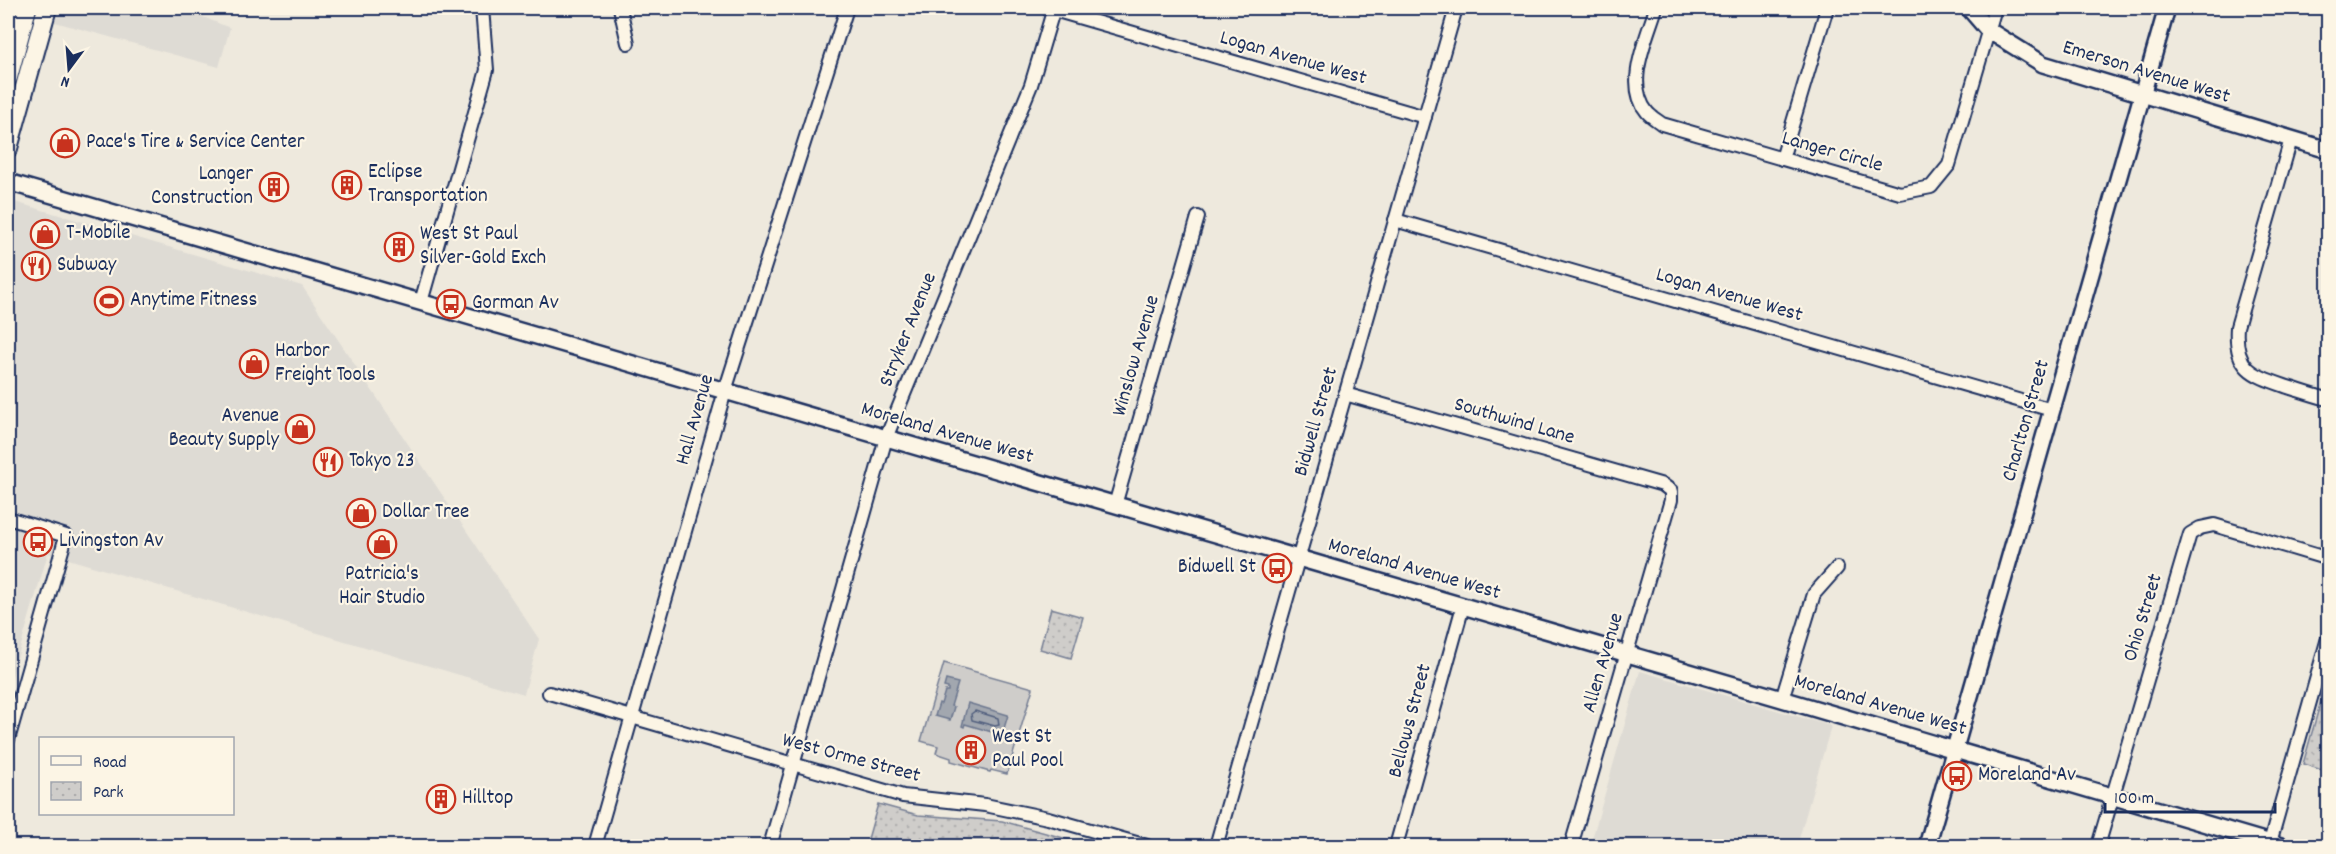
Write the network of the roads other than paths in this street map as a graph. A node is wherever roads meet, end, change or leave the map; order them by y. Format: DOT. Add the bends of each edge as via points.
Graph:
graph roads {
  1 [pos="27,8"];
  2 [pos="47,8"];
  3 [pos="482,8"];
  4 [pos="620,8"];
  5 [pos="847,8"];
  6 [pos="1051,8"];
  7 [pos="1456,8"];
  8 [pos="1656,8"];
  9 [pos="1827,8"];
  10 [pos="1969,8"];
  11 [pos="1995,8"];
  12 [pos="2167,8"];
  13 [pos="1988,30"];
  14 [pos="628,43"];
  15 [pos="8,77"];
  16 [pos="2143,94"];
  17 [pos="1425,117"];
  18 [pos="2291,139"];
  19 [pos="8,148"];
  20 [pos="2328,150"];
  21 [pos="1782,159"];
  22 [pos="8,182"];
  23 [pos="1197,217"];
  24 [pos="1395,220"];
  25 [pos="421,302"];
  26 [pos="725,391"];
  27 [pos="1345,394"];
  28 [pos="2328,399"];
  29 [pos="2052,410"];
  30 [pos="886,438"];
  31 [pos="1671,491"];
  32 [pos="1115,505"];
  33 [pos="8,519"];
  34 [pos="1298,558"];
  35 [pos="2325,559"];
  36 [pos="1837,568"];
  37 [pos="1463,606"];
  38 [pos="2328,638"];
  39 [pos="1627,654"];
  40 [pos="549,693"];
  41 [pos="1782,699"];
  42 [pos="630,717"];
  43 [pos="8,740"];
  44 [pos="1954,750"];
  45 [pos="794,764"];
  46 [pos="2112,796"];
  47 [pos="2273,845"];
  48 [pos="595,846"];
  49 [pos="770,846"];
  50 [pos="1147,846"];
  51 [pos="1216,846"];
  52 [pos="1396,846"];
  53 [pos="1571,846"];
  54 [pos="1927,846"];
  55 [pos="2098,846"];
  1 -- 15 [label="main road"];
  2 -- 19 [label="main road"];
  3 -- 25 [label="street" via="487,70"];
  4 -- 14 [label="street"];
  5 -- 26 [label="street, Hall Avenue"];
  6 -- 17 [label="street, Logan Avenue West"];
  6 -- 30 [label="street, Stryker Avenue" via="1031,86"];
  7 -- 17 [label="street, Bidwell Street"];
  8 -- 21 [label="street, Langer Circle" via="1637,73 1638,97 1647,113 1662,124"];
  9 -- 21 [label="street"];
  10 -- 13 [label="street, Emerson Avenue West"];
  11 -- 13 [label="street, Langer Circle"];
  12 -- 16 [label="street, Charlton Street"];
  13 -- 16 [label="street, Emerson Avenue West" via="2043,64"];
  13 -- 21 [label="street, Langer Circle" via="1949,165 1931,187 1900,193"];
  16 -- 18 [label="street, Emerson Avenue West"];
  16 -- 29 [label="street, Charlton Street"];
  17 -- 24 [label="street, Bidwell Street"];
  18 -- 20 [label="street, Emerson Avenue West"];
  18 -- 28 [label="street" via="2237,327 2236,344 2243,363 2257,377"];
  22 -- 25 [label="street, Moreland Avenue West"];
  23 -- 32 [label="street, Winslow Avenue"];
  24 -- 27 [label="street, Bidwell Street"];
  24 -- 29 [label="street, Logan Avenue West"];
  25 -- 26 [label="street, Moreland Avenue West"];
  26 -- 30 [label="street, Moreland Avenue West"];
  26 -- 42 [label="street, Hall Avenue"];
  27 -- 31 [label="street, Southwind Lane" via="1663,485"];
  27 -- 34 [label="street, Bidwell Street"];
  29 -- 44 [label="street, Charlton Street"];
  30 -- 32 [label="street, Moreland Avenue West"];
  30 -- 45 [label="street, Stryker Avenue"];
  31 -- 39 [label="street, Allen Avenue"];
  32 -- 34 [label="street, Moreland Avenue West"];
  33 -- 43 [label="street" via="66,536"];
  34 -- 37 [label="street, Moreland Avenue West"];
  34 -- 51 [label="street, Bidwell Street"];
  35 -- 46 [label="street, Ohio Street" via="2214,525 2190,534"];
  36 -- 41 [label="street" via="1814,594"];
  37 -- 39 [label="street, Moreland Avenue West"];
  37 -- 52 [label="street, Bellows Street"];
  38 -- 47 [label="street"];
  39 -- 41 [label="street, Moreland Avenue West"];
  39 -- 53 [label="street, Allen Avenue"];
  40 -- 42 [label="street, West Orme Street"];
  41 -- 44 [label="street, Moreland Avenue West"];
  42 -- 45 [label="street, West Orme Street"];
  42 -- 48 [label="street, Hall Avenue"];
  44 -- 46 [label="street, Moreland Avenue West"];
  44 -- 54 [label="street, Charlton Street"];
  45 -- 49 [label="street, Stryker Avenue"];
  45 -- 50 [label="street, West Orme Street" via="903,796 985,805"];
  46 -- 47 [label="street, Moreland Avenue West"];
  46 -- 55 [label="street, Ohio Street"];
}
